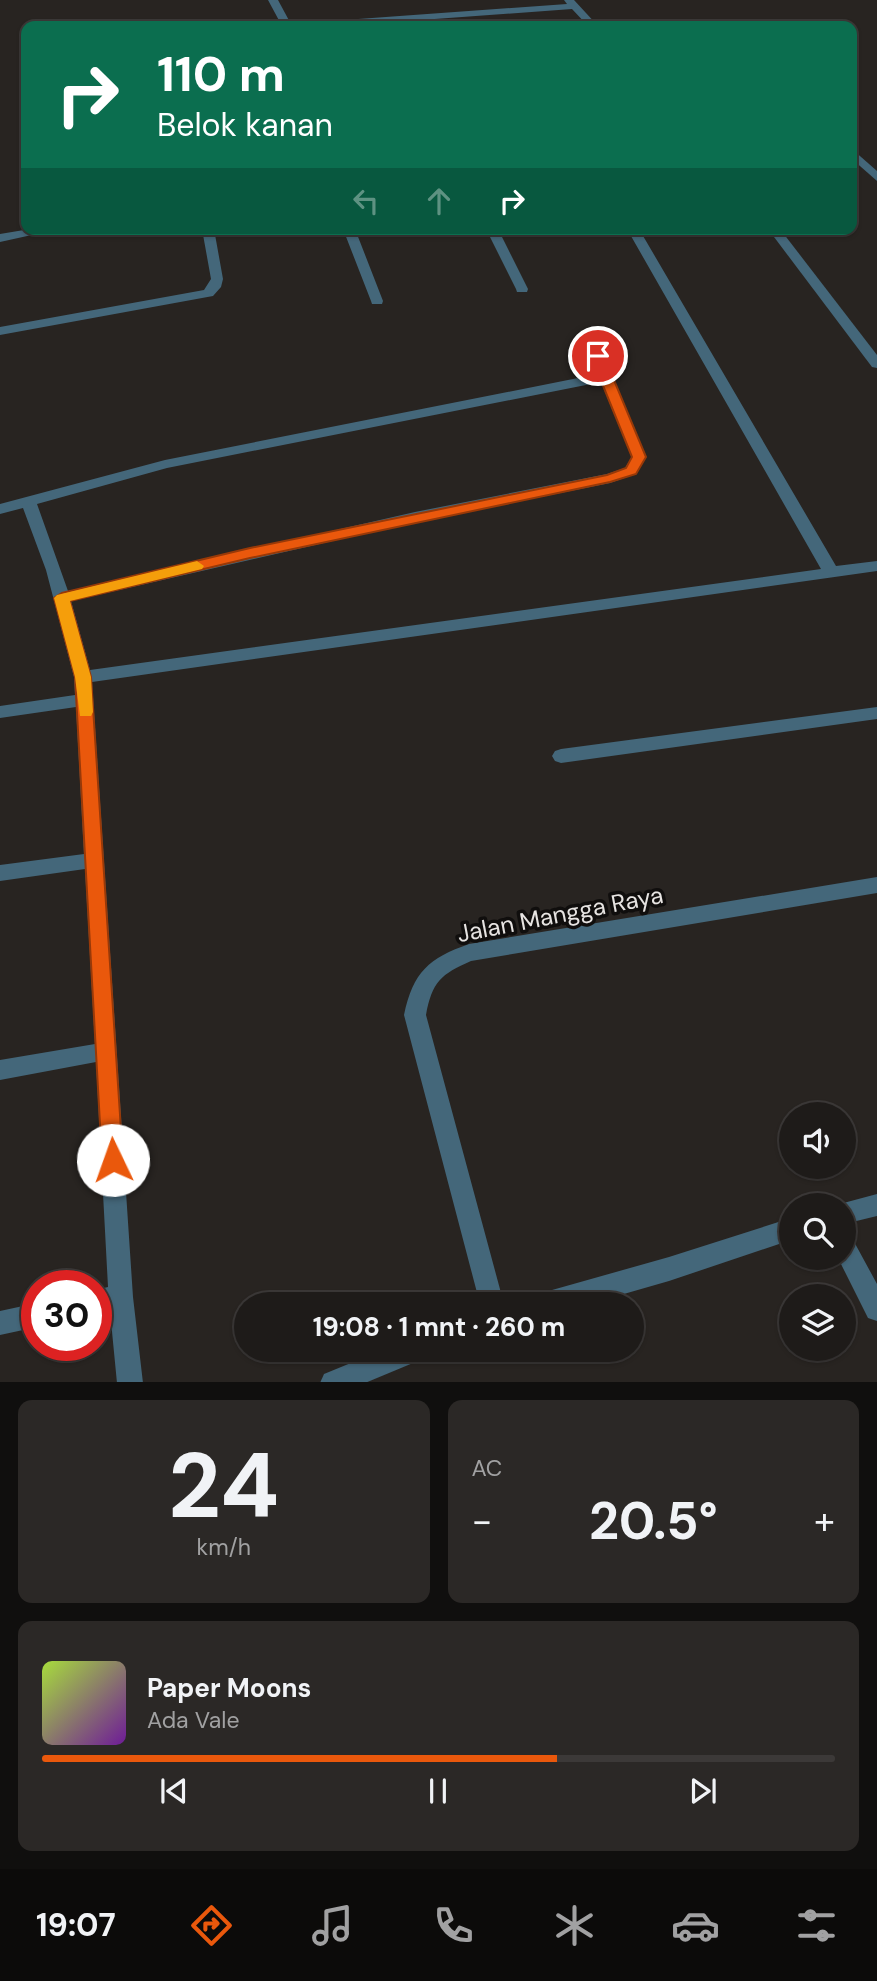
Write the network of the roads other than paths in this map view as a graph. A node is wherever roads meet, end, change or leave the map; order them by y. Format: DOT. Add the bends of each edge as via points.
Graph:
graph roads {
  1 [pos="273,0"];
  2 [pos="572,3"];
  3 [pos="285,21"];
  4 [pos="361,21"];
  5 [pos="588,21"];
  6 [pos="857,155"];
  7 [pos="857,157"];
  8 [pos="877,163"];
  9 [pos="877,178"];
  10 [pos="21,234"];
  11 [pos="209,235"];
  12 [pos="351,235"];
  13 [pos="495,235"];
  14 [pos="637,235"];
  15 [pos="779,235"];
  16 [pos="0,238"];
  17 [pos="522,289"];
  18 [pos="377,301"];
  19 [pos="0,331"];
  20 [pos="589,336"];
  21 [pos="877,364"];
  22 [pos="606,377"];
  23 [pos="28,501"];
  24 [pos="0,509"];
  25 [pos="877,566"];
  26 [pos="832,573"];
  27 [pos="62,598"];
  28 [pos="83,677"];
  29 [pos="85,700"];
  30 [pos="0,712"];
  31 [pos="877,713"];
  32 [pos="561,756"];
  33 [pos="94,860"];
  34 [pos="0,873"];
  35 [pos="877,885"];
  36 [pos="106,1051"];
  37 [pos="0,1070"];
  38 [pos="877,1205"];
  39 [pos="856,1210"];
  40 [pos="779,1233"];
  41 [pos="856,1270"];
  42 [pos="489,1292"];
  43 [pos="588,1292"];
  44 [pos="121,1297"];
  45 [pos="112,1299"];
  46 [pos="877,1309"];
  47 [pos="21,1318"];
  48 [pos="0,1323"];
  49 [pos="383,1362"];
  50 [pos="130,1382"];
  51 [pos="333,1382"];
  1 -- 3 [label="street"];
  2 -- 4 [label="street"];
  2 -- 5 [label="street"];
  6 -- 8 [label="street"];
  7 -- 9 [label="street"];
  10 -- 16 [label="street"];
  11 -- 19 [label="street" via="217,279 208,293"];
  12 -- 18 [label="street"];
  13 -- 17 [label="street"];
  14 -- 26 [label="street"];
  15 -- 21 [label="street"];
  20 -- 22 [label="street"];
  22 -- 23 [label="street" via="165,464"];
  22 -- 27 [label="street" via="639,457 631,471"];
  23 -- 24 [label="street"];
  23 -- 27 [label="street"];
  25 -- 26 [label="street"];
  26 -- 28 [label="street"];
  27 -- 28 [label="street"];
  28 -- 29 [label="street"];
  29 -- 30 [label="street"];
  29 -- 33 [label="street"];
  31 -- 32 [label="street"];
  33 -- 34 [label="street"];
  33 -- 36 [label="street"];
  35 -- 42 [label="street, Jalan Mangga Raya" via="469,953 426,976 415,1015"];
  36 -- 37 [label="street"];
  36 -- 44 [label="street"];
  38 -- 39 [label="street"];
  40 -- 43 [label="street"];
  41 -- 46 [label="street"];
  44 -- 45 [label="street"];
  44 -- 50 [label="street"];
  47 -- 48 [label="street"];
  49 -- 51 [label="street"];
}
